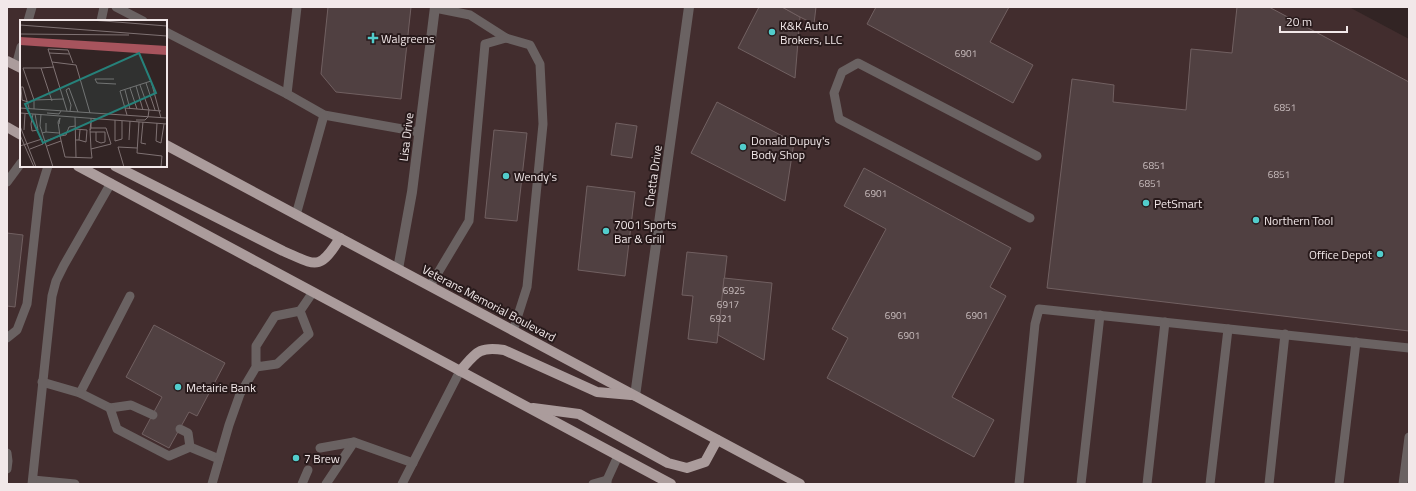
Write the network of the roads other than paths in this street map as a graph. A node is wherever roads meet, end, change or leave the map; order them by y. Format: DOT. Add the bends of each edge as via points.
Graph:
graph roads {
  1 [pos="32,7"];
  2 [pos="104,7"];
  3 [pos="116,7"];
  4 [pos="297,7"];
  5 [pos="435,7"];
  6 [pos="690,7"];
  7 [pos="28,20"];
  8 [pos="101,20"];
  9 [pos="141,20"];
  10 [pos="167,33"];
  11 [pos="506,38"];
  12 [pos="20,50"];
  13 [pos="15,65"];
  14 [pos="287,94"];
  15 [pos="324,115"];
  16 [pos="7,128"];
  17 [pos="419,132"];
  18 [pos="20,134"];
  19 [pos="167,147"];
  20 [pos="1037,156"];
  21 [pos="20,164"];
  22 [pos="48,167"];
  23 [pos="80,167"];
  24 [pos="118,167"];
  25 [pos="7,182"];
  26 [pos="111,183"];
  27 [pos="296,215"];
  28 [pos="1030,218"];
  29 [pos="340,238"];
  30 [pos="398,269"];
  31 [pos="430,286"];
  32 [pos="313,292"];
  33 [pos="130,296"];
  34 [pos="300,311"];
  35 [pos="1100,315"];
  36 [pos="1165,322"];
  37 [pos="1228,329"];
  38 [pos="513,330"];
  39 [pos="1285,334"];
  40 [pos="7,338"];
  41 [pos="1356,342"];
  42 [pos="1409,348"];
  43 [pos="256,368"];
  44 [pos="460,371"];
  45 [pos="42,382"];
  46 [pos="80,393"];
  47 [pos="636,396"];
  48 [pos="527,407"];
  49 [pos="110,408"];
  50 [pos="152,415"];
  51 [pos="180,429"];
  52 [pos="1409,436"];
  53 [pos="717,440"];
  54 [pos="354,442"];
  55 [pos="190,447"];
  56 [pos="320,448"];
  57 [pos="7,453"];
  58 [pos="618,456"];
  59 [pos="219,460"];
  60 [pos="413,463"];
  61 [pos="7,469"];
  62 [pos="308,470"];
  63 [pos="32,482"];
  64 [pos="607,482"];
  65 [pos="75,484"];
  66 [pos="212,484"];
  67 [pos="302,484"];
  68 [pos="326,484"];
  69 [pos="402,484"];
  70 [pos="593,484"];
  71 [pos="671,484"];
  72 [pos="800,484"];
  73 [pos="1019,484"];
  74 [pos="1081,484"];
  75 [pos="1147,484"];
  76 [pos="1210,484"];
  77 [pos="1269,484"];
  78 [pos="1339,484"];
  79 [pos="1403,484"];
  1 -- 7 [label="lane"];
  2 -- 8 [label="lane"];
  3 -- 9 [label="lane"];
  4 -- 14 [label="lane"];
  5 -- 11 [label="lane" via="470,15"];
  5 -- 17 [label="street, Lisa Drive"];
  6 -- 47 [label="street, Chetta Drive"];
  10 -- 14 [label="lane"];
  11 -- 31 [label="lane" via="485,44 469,221"];
  11 -- 38 [label="lane" via="530,45 540,64 543,124 527,287"];
  12 -- 13 [label="lane"];
  14 -- 15 [label="lane"];
  15 -- 17 [label="lane"];
  15 -- 27 [label="lane"];
  16 -- 18 [label="main road"];
  17 -- 30 [label="street, Lisa Drive" via="410,207"];
  19 -- 27 [label="main road, Veterans Memorial Boulevard"];
  20 -- 28 [label="lane" via="858,63 842,72 834,93 839,119"];
  21 -- 25 [label="lane"];
  22 -- 40 [label="lane" via="39,195 27,304 17,330"];
  23 -- 26 [label="main road"];
  24 -- 29 [label="main road" via="308,262 325,260"];
  26 -- 32 [label="main road"];
  26 -- 45 [label="lane" via="56,281"];
  27 -- 29 [label="main road, Veterans Memorial Boulevard"];
  29 -- 30 [label="main road, Veterans Memorial Boulevard"];
  30 -- 31 [label="main road, Veterans Memorial Boulevard"];
  31 -- 38 [label="main road, Veterans Memorial Boulevard"];
  32 -- 34 [label="lane"];
  32 -- 44 [label="main road"];
  33 -- 46 [label="lane"];
  34 -- 43 [label="lane" via="275,316 256,346"];
  34 -- 43 [label="lane" via="309,334 277,364"];
  35 -- 36 [label="lane"];
  35 -- 73 [label="lane" via="1038,308"];
  35 -- 74 [label="lane"];
  36 -- 37 [label="lane"];
  36 -- 75 [label="lane"];
  37 -- 39 [label="lane"];
  37 -- 76 [label="lane"];
  38 -- 47 [label="main road, Veterans Memorial Boulevard"];
  39 -- 41 [label="lane"];
  39 -- 77 [label="lane"];
  41 -- 42 [label="lane"];
  41 -- 78 [label="lane"];
  43 -- 59 [label="lane" via="240,394"];
  44 -- 47 [label="main road" via="477,353 489,348 504,350 597,392"];
  44 -- 48 [label="main road"];
  44 -- 60 [label="lane"];
  45 -- 46 [label="lane"];
  45 -- 63 [label="lane"];
  46 -- 49 [label="lane"];
  47 -- 53 [label="main road, Veterans Memorial Boulevard"];
  48 -- 53 [label="main road" via="579,414 668,463 687,468 705,462"];
  48 -- 58 [label="main road"];
  49 -- 50 [label="lane" via="131,405"];
  49 -- 55 [label="lane" via="117,429 169,456"];
  51 -- 55 [label="lane" via="188,433"];
  52 -- 79 [label="lane"];
  53 -- 72 [label="main road, Veterans Memorial Boulevard"];
  54 -- 56 [label="lane"];
  54 -- 60 [label="lane"];
  54 -- 68 [label="lane"];
  55 -- 59 [label="lane"];
  57 -- 61 [label="lane"];
  58 -- 64 [label="lane"];
  58 -- 71 [label="main road"];
  59 -- 66 [label="lane"];
  60 -- 69 [label="lane"];
  62 -- 67 [label="lane"];
  63 -- 65 [label="lane"];
  64 -- 70 [label="lane"];
}
